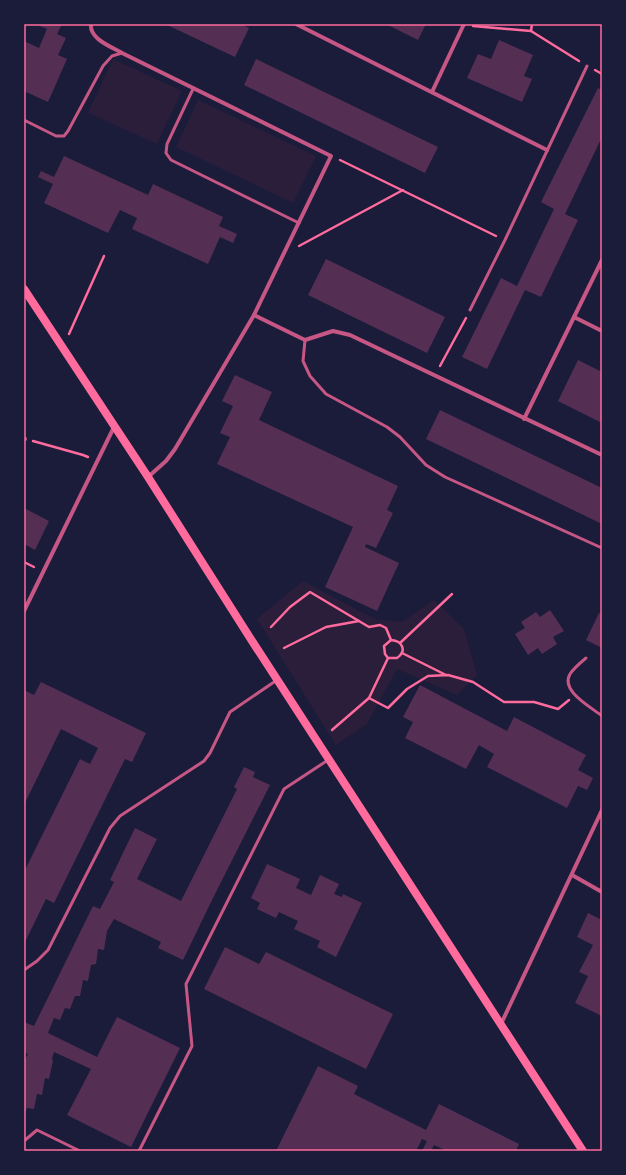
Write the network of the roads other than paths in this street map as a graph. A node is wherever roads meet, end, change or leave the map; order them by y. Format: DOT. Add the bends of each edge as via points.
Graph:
graph roads {
  1 [pos="91,24"];
  2 [pos="296,24"];
  3 [pos="464,24"];
  4 [pos="122,53"];
  5 [pos="587,66"];
  6 [pos="193,89"];
  7 [pos="432,92"];
  8 [pos="24,120"];
  9 [pos="547,150"];
  10 [pos="300,222"];
  11 [pos="602,260"];
  12 [pos="24,289"];
  13 [pos="470,310"];
  14 [pos="254,315"];
  15 [pos="574,317"];
  16 [pos="602,331"];
  17 [pos="305,340"];
  18 [pos="524,419"];
  19 [pos="114,427"];
  20 [pos="602,455"];
  21 [pos="148,477"];
  22 [pos="602,548"];
  23 [pos="24,610"];
  24 [pos="586,658"];
  25 [pos="278,680"];
  26 [pos="602,716"];
  27 [pos="329,759"];
  28 [pos="602,810"];
  29 [pos="572,875"];
  30 [pos="602,892"];
  31 [pos="24,970"];
  32 [pos="501,1024"];
  33 [pos="24,1141"];
  34 [pos="80,1151"];
  35 [pos="139,1151"];
  36 [pos="583,1151"];
  1 -- 4 [label="street" via="90,28 96,37"];
  2 -- 7 [label="street"];
  3 -- 7 [label="street"];
  4 -- 6 [label="street"];
  4 -- 8 [label="lane" via="112,56 103,66 64,136 56,136"];
  5 -- 9 [label="lane"];
  6 -- 10 [label="lane" via="167,144 166,154 171,160"];
  6 -- 10 [label="street" via="331,156"];
  7 -- 9 [label="street"];
  9 -- 13 [label="lane"];
  10 -- 14 [label="street"];
  11 -- 15 [label="street"];
  12 -- 19 [label="main road"];
  14 -- 17 [label="street"];
  14 -- 21 [label="street" via="175,449"];
  15 -- 16 [label="street"];
  15 -- 18 [label="street"];
  17 -- 18 [label="street" via="333,331 350,335"];
  17 -- 22 [label="lane" via="303,361 310,376 326,394 387,427 426,465 445,477"];
  18 -- 20 [label="street"];
  19 -- 21 [label="main road"];
  19 -- 23 [label="street"];
  21 -- 25 [label="main road"];
  24 -- 26 [label="lane" via="569,675 568,684 576,696"];
  25 -- 27 [label="main road"];
  25 -- 31 [label="lane" via="230,712 204,761 114,822 48,950"];
  27 -- 32 [label="main road"];
  27 -- 35 [label="lane" via="284,789 186,984 192,1046"];
  28 -- 29 [label="street"];
  29 -- 30 [label="street"];
  29 -- 32 [label="street"];
  32 -- 36 [label="main road"];
  33 -- 34 [label="lane" via="37,1130"];
}
